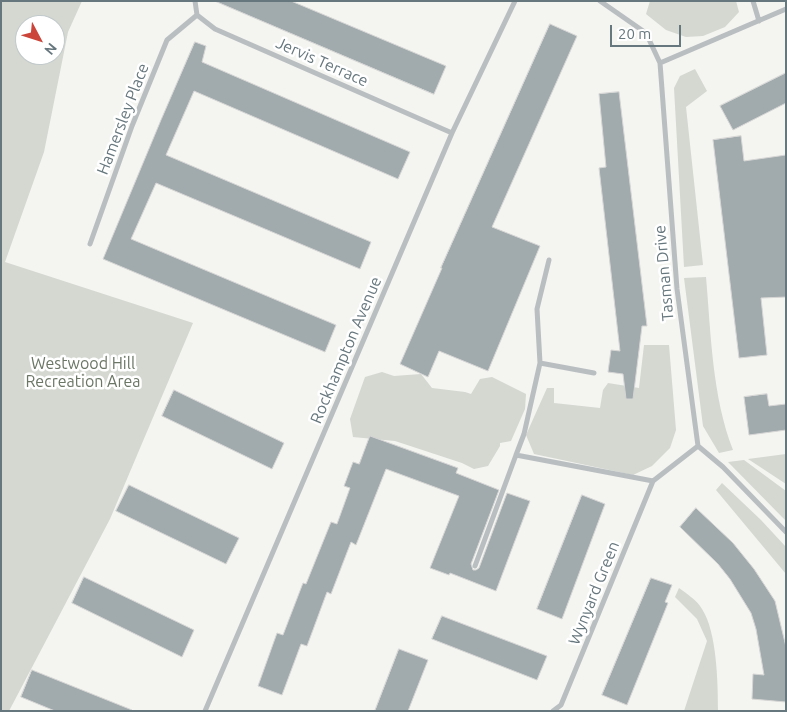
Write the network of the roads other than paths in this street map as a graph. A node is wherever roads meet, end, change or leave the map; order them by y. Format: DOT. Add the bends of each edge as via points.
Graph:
graph roads {
  1 [pos="195,1"];
  2 [pos="515,1"];
  3 [pos="600,1"];
  4 [pos="753,1"];
  5 [pos="786,9"];
  6 [pos="197,15"];
  7 [pos="759,22"];
  8 [pos="660,63"];
  9 [pos="452,133"];
  10 [pos="90,244"];
  11 [pos="549,260"];
  12 [pos="540,363"];
  13 [pos="594,374"];
  14 [pos="698,446"];
  15 [pos="516,455"];
  16 [pos="653,481"];
  17 [pos="786,532"];
  18 [pos="475,566"];
  19 [pos="205,711"];
  20 [pos="553,711"];
  1 -- 6 [label="street"];
  2 -- 9 [label="street, Rockhampton Avenue"];
  3 -- 8 [label="street, Tasman Drive" via="646,33"];
  4 -- 7 [label="street"];
  5 -- 7 [label="street"];
  6 -- 9 [label="street, Jervis Terrace" via="215,29"];
  6 -- 10 [label="street, Hamersley Place" via="167,40"];
  7 -- 8 [label="street"];
  8 -- 14 [label="street, Tasman Drive" via="677,289"];
  9 -- 19 [label="street, Rockhampton Avenue"];
  11 -- 12 [label="street" via="537,309"];
  12 -- 13 [label="street"];
  12 -- 15 [label="street"];
  14 -- 16 [label="street, Wynyard Green"];
  14 -- 17 [label="street"];
  15 -- 16 [label="street"];
  15 -- 18 [label="street"];
  16 -- 20 [label="street, Wynyard Green" via="561,705"];
}
